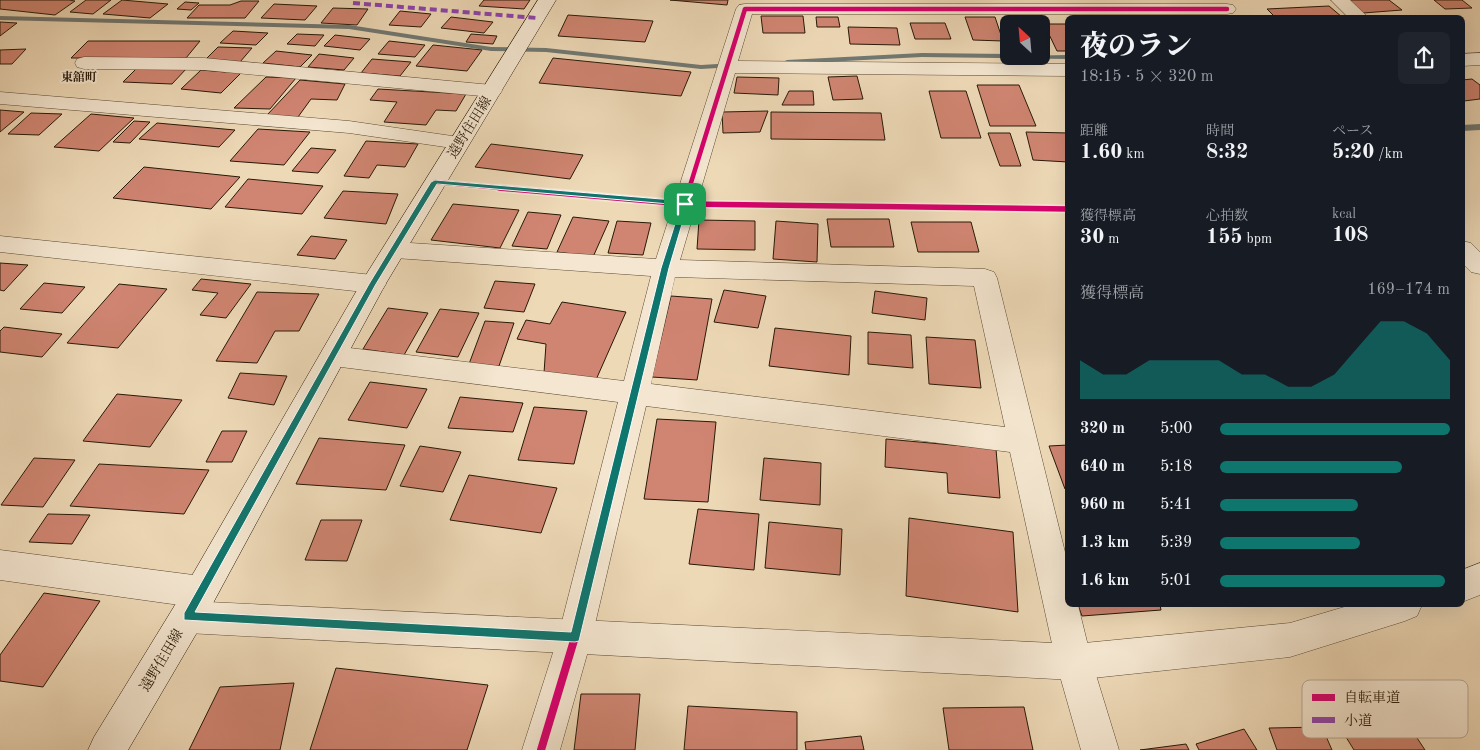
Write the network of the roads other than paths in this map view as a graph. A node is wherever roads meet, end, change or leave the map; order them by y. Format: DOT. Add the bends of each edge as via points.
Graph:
graph roads {
  1 [pos="547,0"];
  2 [pos="1340,0"];
  3 [pos="746,4"];
  4 [pos="912,4"];
  5 [pos="1227,9"];
  6 [pos="1357,15"];
  7 [pos="1480,59"];
  8 [pos="1465,60"];
  9 [pos="84,63"];
  10 [pos="728,67"];
  11 [pos="1065,70"];
  12 [pos="492,91"];
  13 [pos="0,98"];
  14 [pos="459,143"];
  15 [pos="0,244"];
  16 [pos="395,250"];
  17 [pos="1465,252"];
  18 [pos="1480,266"];
  19 [pos="665,268"];
  20 [pos="372,284"];
  21 [pos="333,356"];
  22 [pos="634,394"];
  23 [pos="1022,441"];
  24 [pos="0,565"];
  25 [pos="1480,578"];
  26 [pos="1465,586"];
  27 [pos="194,604"];
  28 [pos="1398,607"];
  29 [pos="575,637"];
  30 [pos="1074,662"];
  31 [pos="107,750"];
  32 [pos="540,750"];
  33 [pos="1100,750"];
  1 -- 12 [label="street, 遠野住田線"];
  2 -- 6 [label="street"];
  3 -- 4 [label="street"];
  3 -- 10 [label="street"];
  4 -- 5 [label="street"];
  7 -- 8 [label="street"];
  9 -- 12 [label="street" via="204,64"];
  10 -- 11 [label="street"];
  10 -- 19 [label="street"];
  12 -- 14 [label="street, 遠野住田線"];
  13 -- 14 [label="street" via="349,127"];
  14 -- 16 [label="street, 遠野住田線"];
  15 -- 20 [label="street"];
  16 -- 19 [label="street"];
  16 -- 20 [label="street, 遠野住田線"];
  17 -- 18 [label="street"];
  19 -- 22 [label="street"];
  19 -- 23 [label="street" via="985,278"];
  20 -- 21 [label="street, 遠野住田線"];
  21 -- 22 [label="street"];
  21 -- 27 [label="street, 遠野住田線"];
  22 -- 23 [label="street"];
  22 -- 29 [label="street"];
  23 -- 30 [label="street"];
  24 -- 27 [label="street"];
  25 -- 26 [label="street"];
  27 -- 29 [label="street"];
  27 -- 31 [label="street, 遠野住田線"];
  28 -- 30 [label="street" via="1290,640"];
  29 -- 30 [label="street"];
  29 -- 32 [label="street"];
  30 -- 33 [label="street"];
}
